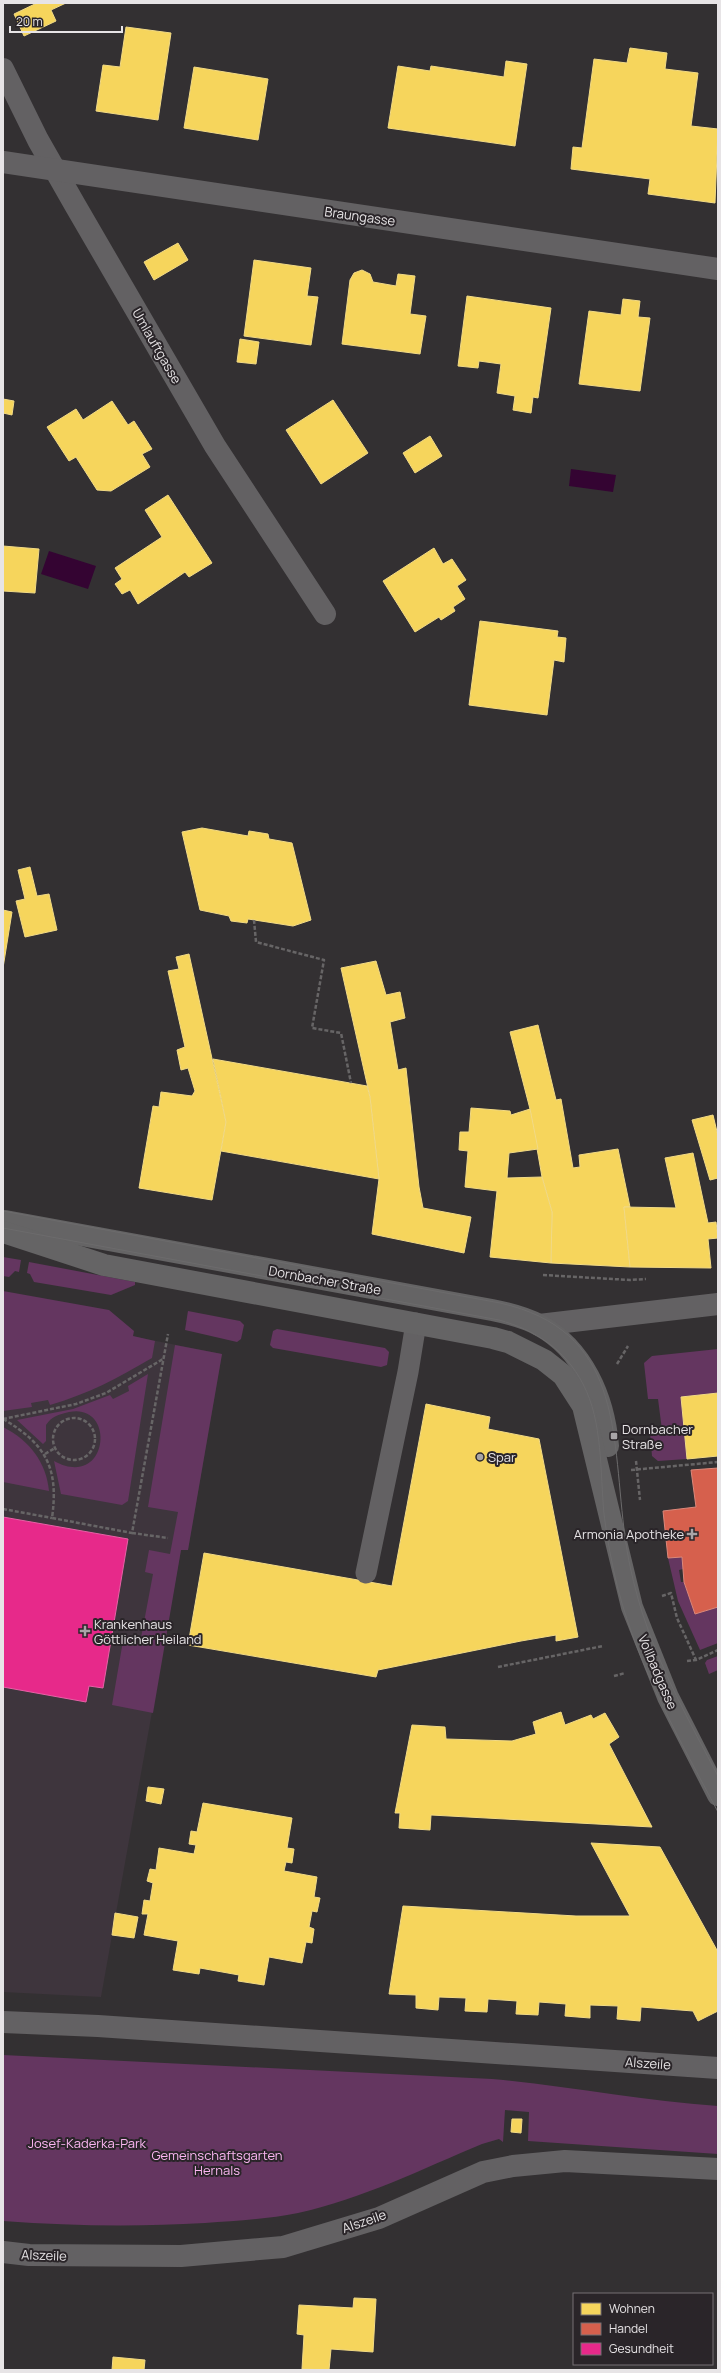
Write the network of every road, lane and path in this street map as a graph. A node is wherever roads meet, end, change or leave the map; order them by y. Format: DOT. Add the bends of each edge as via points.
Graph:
graph roads {
  1 [pos="3,69"];
  2 [pos="3,162"];
  3 [pos="56,172"];
  4 [pos="718,269"];
  5 [pos="325,614"];
  6 [pos="254,920"];
  7 [pos="351,1084"];
  8 [pos="3,1221"];
  9 [pos="3,1232"];
  10 [pos="543,1275"];
  11 [pos="630,1280"];
  12 [pos="718,1304"];
  13 [pos="416,1323"];
  14 [pos="538,1325"];
  15 [pos="168,1334"];
  16 [pos="623,1353"];
  17 [pos="164,1359"];
  18 [pos="615,1366"];
  19 [pos="563,1375"];
  20 [pos="3,1419"];
  21 [pos="55,1448"];
  22 [pos="45,1454"];
  23 [pos="636,1455"];
  24 [pos="718,1462"];
  25 [pos="637,1469"];
  26 [pos="625,1470"];
  27 [pos="640,1504"];
  28 [pos="3,1509"];
  29 [pos="52,1518"];
  30 [pos="132,1533"];
  31 [pos="168,1538"];
  32 [pos="617,1543"];
  33 [pos="366,1573"];
  34 [pos="658,1597"];
  35 [pos="603,1646"];
  36 [pos="696,1660"];
  37 [pos="498,1667"];
  38 [pos="718,1794"];
  39 [pos="3,2022"];
  40 [pos="718,2068"];
  41 [pos="718,2169"];
  42 [pos="3,2252"];
  1 -- 3 [label="street, Umlauftgasse"];
  2 -- 3 [label="street, Braungasse"];
  3 -- 4 [label="street, Braungasse"];
  3 -- 5 [label="street, Umlauftgasse" via="215,446"];
  6 -- 7 [label="path" via="256,942 324,960 312,1028 341,1033"];
  8 -- 14 [label="main road, Dornbacher Straße" via="492,1310"];
  9 -- 13 [label="main road, Dornbacher Straße" via="104,1265"];
  10 -- 11 [label="path"];
  12 -- 14 [label="street, Dornbacher Straße"];
  13 -- 19 [label="main road, Dornbacher Straße" via="508,1342 544,1360"];
  13 -- 33 [label="lane"];
  14 -- 32 [label="main road, Vollbadgasse" via="571,1352 589,1376 600,1404 607,1437"];
  15 -- 17 [label="path"];
  16 -- 18 [label="path"];
  17 -- 20 [label="path" via="106,1393 76,1404"];
  17 -- 30 [label="path"];
  19 -- 32 [label="main road, Vollbadgasse" via="587,1417"];
  20 -- 22 [label="path" via="20,1429"];
  21 -- 21 [label="path" via="59,1454 71,1460 84,1458 93,1448 95,1441 92,1428 82,1419 74,1418 61,1422 54,1434"];
  21 -- 22 [label="path"];
  22 -- 29 [label="path" via="54,1485"];
  23 -- 25 [label="path"];
  24 -- 25 [label="path"];
  25 -- 26 [label="path"];
  25 -- 27 [label="path"];
  28 -- 29 [label="path"];
  29 -- 30 [label="path"];
  30 -- 31 [label="path"];
  32 -- 38 [label="main road, Vollbadgasse" via="632,1607 653,1665"];
  34 -- 36 [label="path" via="671,1593 677,1618"];
  35 -- 37 [label="path"];
  39 -- 40 [label="street, Alszeile" via="106,2026"];
  41 -- 42 [label="street, Alszeile" via="565,2161 513,2166 483,2172 379,2218 283,2247 181,2256 29,2255"];
}
